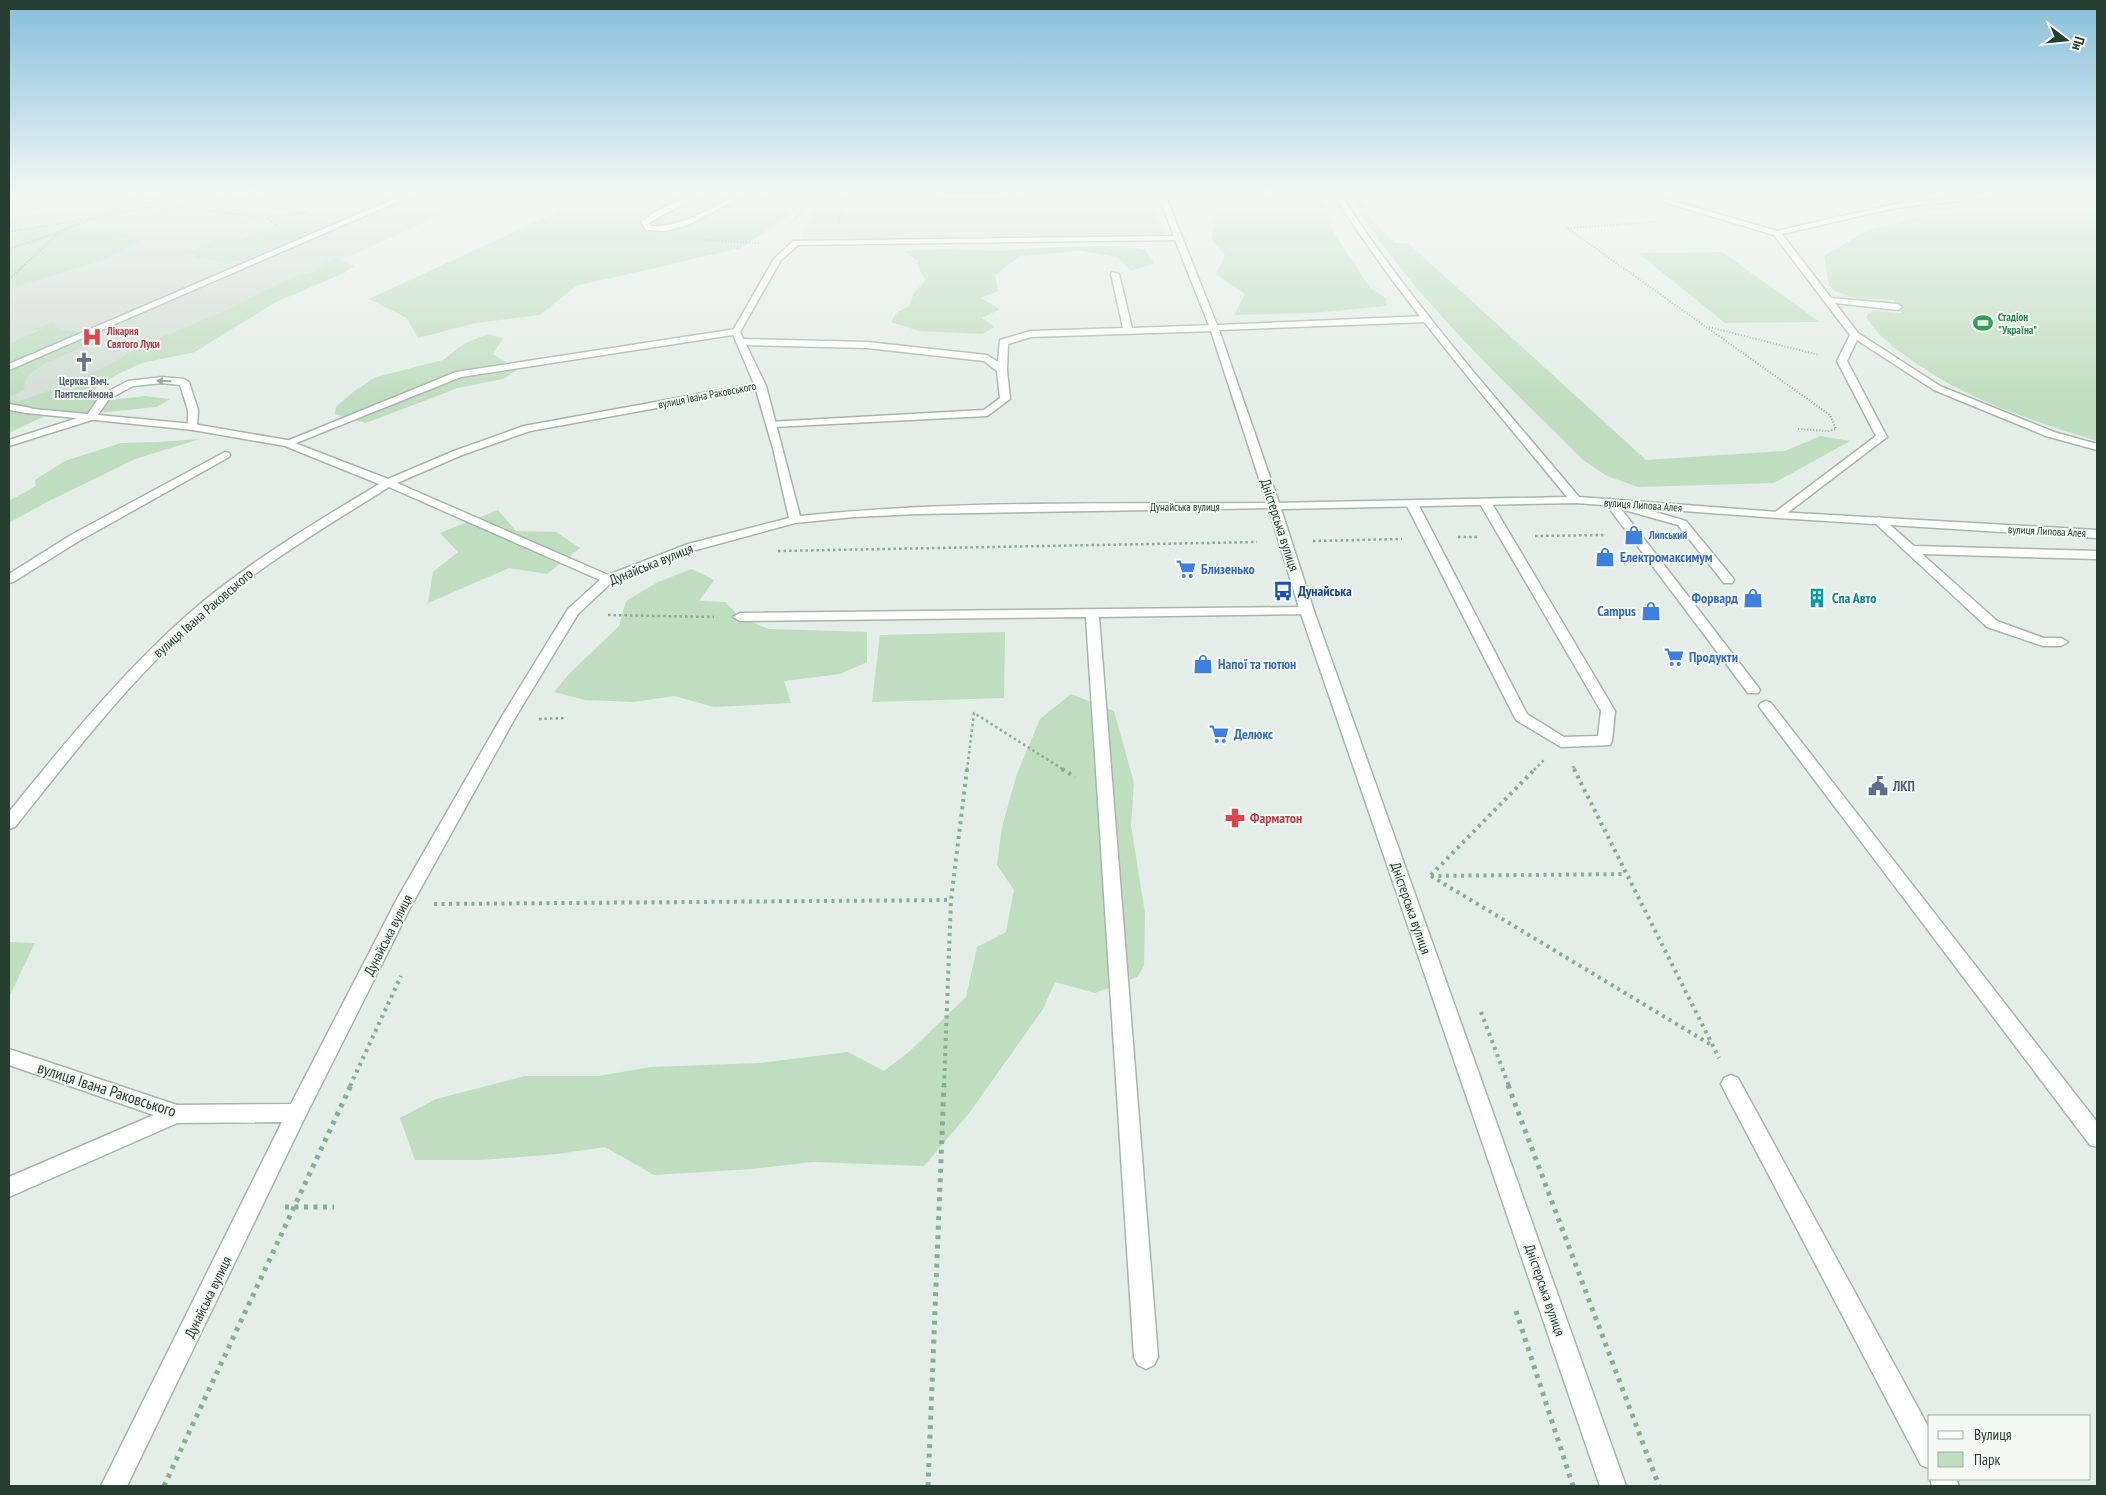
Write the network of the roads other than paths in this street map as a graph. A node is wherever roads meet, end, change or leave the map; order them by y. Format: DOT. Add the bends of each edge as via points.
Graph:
graph roads {
  1 [pos="250,264"];
  2 [pos="775,264"];
  3 [pos="1188,264"];
  4 [pos="1383,264"];
  5 [pos="1800,264"];
  6 [pos="1115,274"];
  7 [pos="1827,300"];
  8 [pos="1898,307"];
  9 [pos="1426,319"];
  10 [pos="1214,328"];
  11 [pos="1128,330"];
  12 [pos="736,332"];
  13 [pos="1855,335"];
  14 [pos="741,342"];
  15 [pos="9,367"];
  16 [pos="1002,370"];
  17 [pos="761,386"];
  18 [pos="9,407"];
  19 [pos="91,417"];
  20 [pos="773,424"];
  21 [pos="193,427"];
  22 [pos="9,443"];
  23 [pos="287,443"];
  24 [pos="2097,448"];
  25 [pos="224,455"];
  26 [pos="388,484"];
  27 [pos="1576,500"];
  28 [pos="1485,502"];
  29 [pos="1610,502"];
  30 [pos="1412,504"];
  31 [pos="1274,506"];
  32 [pos="1778,515"];
  33 [pos="795,520"];
  34 [pos="1879,521"];
  35 [pos="2097,534"];
  36 [pos="1911,550"];
  37 [pos="2097,555"];
  38 [pos="9,579"];
  39 [pos="608,579"];
  40 [pos="1728,580"];
  41 [pos="1307,611"];
  42 [pos="1092,614"];
  43 [pos="740,617"];
  44 [pos="2061,642"];
  45 [pos="1753,690"];
  46 [pos="1766,706"];
  47 [pos="9,823"];
  48 [pos="9,1057"];
  49 [pos="1731,1084"];
  50 [pos="297,1113"];
  51 [pos="177,1114"];
  52 [pos="2097,1138"];
  53 [pos="9,1187"];
  54 [pos="1146,1357"];
  55 [pos="1928,1452"];
  56 [pos="114,1486"];
  57 [pos="1613,1486"];
  1 -- 15 [label="street"];
  2 -- 12 [label="street"];
  3 -- 10 [label="street, Дністерська вулиця"];
  4 -- 9 [label="street"];
  5 -- 7 [label="street"];
  6 -- 11 [label="street"];
  7 -- 8 [label="street"];
  7 -- 13 [label="street"];
  9 -- 10 [label="street"];
  9 -- 27 [label="street"];
  10 -- 11 [label="street"];
  10 -- 31 [label="street, Дністерська вулиця"];
  11 -- 16 [label="street" via="1031,334 1003,342"];
  12 -- 14 [label="street, вулиця Івана Раковського"];
  12 -- 23 [label="street" via="459,374"];
  13 -- 24 [label="street" via="1937,388 2050,434"];
  13 -- 32 [label="street" via="1842,361 1882,437"];
  14 -- 16 [label="street" via="867,345 987,358"];
  14 -- 17 [label="street, вулиця Івана Раковського"];
  16 -- 20 [label="street" via="1005,399 987,413"];
  17 -- 20 [label="street"];
  17 -- 26 [label="street, вулиця Івана Раковського" via="528,428 458,453"];
  18 -- 19 [label="street"];
  19 -- 21 [label="street"];
  21 -- 19 [label="street, one-way" via="193,410 184,382 131,383 105,397"];
  19 -- 22 [label="street"];
  20 -- 33 [label="street"];
  21 -- 23 [label="street"];
  23 -- 26 [label="street"];
  25 -- 38 [label="street" via="75,538"];
  26 -- 39 [label="street"];
  26 -- 47 [label="street, вулиця Івана Раковського" via="273,554 192,618 81,733"];
  27 -- 28 [label="street, Дунайська вулиця"];
  27 -- 29 [label="street, вулиця Липова Алея"];
  28 -- 30 [label="street, Дунайська вулиця"];
  28 -- 30 [label="street" via="1608,711 1604,741 1561,742 1521,717"];
  29 -- 32 [label="street, вулиця Липова Алея"];
  29 -- 40 [label="street" via="1682,523"];
  29 -- 45 [label="street"];
  30 -- 31 [label="street, Дунайська вулиця"];
  31 -- 33 [label="street, Дунайська вулиця" via="937,511"];
  31 -- 41 [label="street, Дністерська вулиця"];
  32 -- 34 [label="street, вулиця Липова Алея"];
  33 -- 39 [label="street, Дунайська вулиця" via="692,547"];
  34 -- 35 [label="street, вулиця Липова Алея"];
  34 -- 36 [label="street"];
  36 -- 37 [label="street"];
  36 -- 44 [label="street" via="1992,624 2043,642"];
  39 -- 50 [label="street, Дунайська вулиця" via="574,612 508,718 403,904"];
  41 -- 42 [label="street"];
  41 -- 57 [label="street, Дністерська вулиця"];
  42 -- 43 [label="street"];
  42 -- 54 [label="street"];
  46 -- 52 [label="street"];
  48 -- 51 [label="street, вулиця Івана Раковського"];
  49 -- 55 [label="street"];
  50 -- 51 [label="street, вулиця Івана Раковського"];
  50 -- 56 [label="street, Дунайська вулиця"];
  51 -- 53 [label="street"];
}
